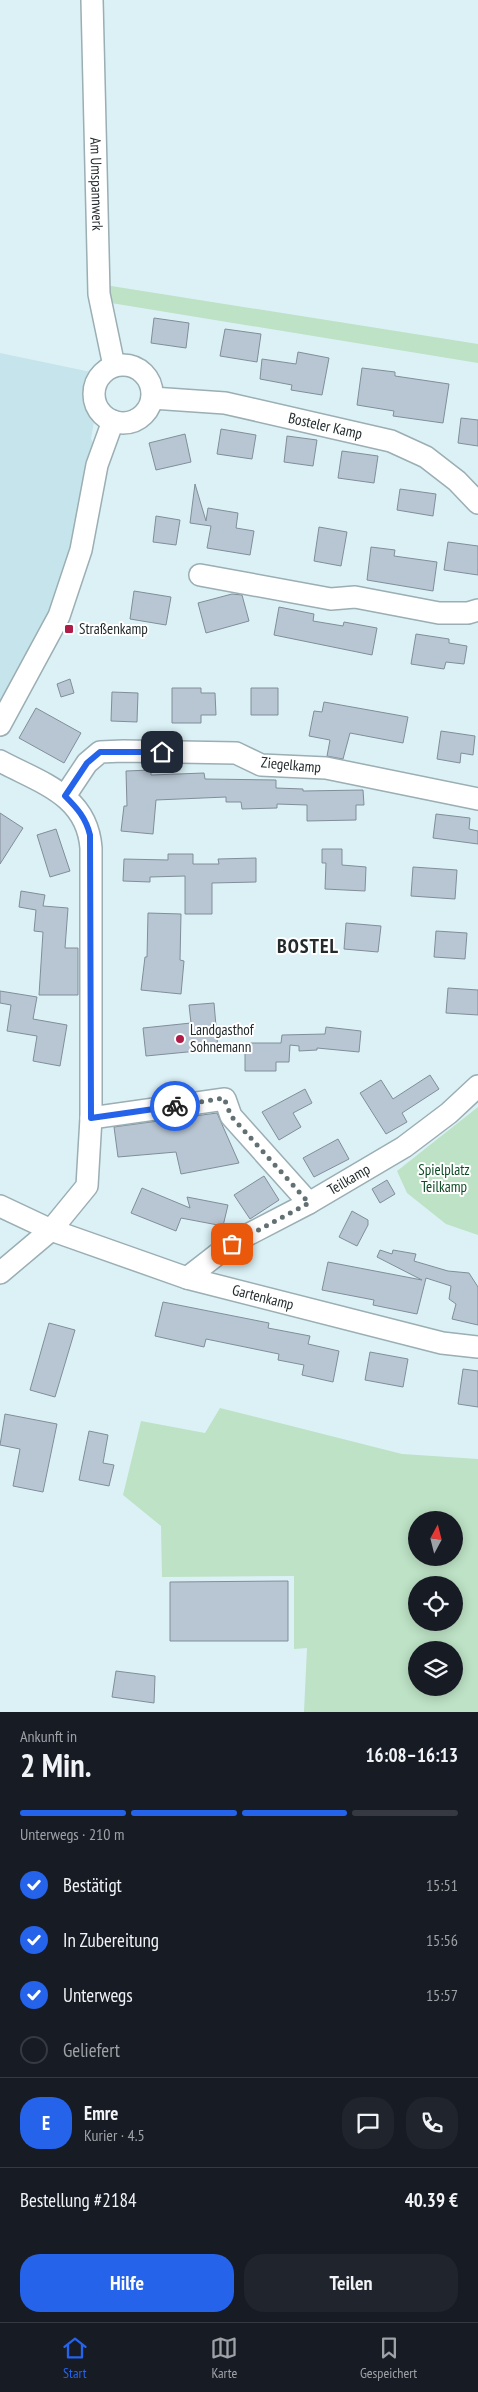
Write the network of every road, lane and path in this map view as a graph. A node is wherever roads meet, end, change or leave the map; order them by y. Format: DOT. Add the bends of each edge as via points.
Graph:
graph roads {
  1 [pos="92,0"];
  2 [pos="114,366"];
  3 [pos="152,398"];
  4 [pos="113,422"];
  5 [pos="478,503"];
  6 [pos="200,575"];
  7 [pos="478,610"];
  8 [pos="0,725"];
  9 [pos="0,761"];
  10 [pos="65,796"];
  11 [pos="478,800"];
  12 [pos="478,1086"];
  13 [pos="91,1118"];
  14 [pos="309,1203"];
  15 [pos="0,1206"];
  16 [pos="51,1230"];
  17 [pos="0,1273"];
  18 [pos="187,1278"];
  19 [pos="478,1347"];
  1 -- 2 [label="street, Am Umspannwerk" via="99,294"];
  2 -- 3 [label="street" via="133,367 142,372 148,379"];
  2 -- 4 [label="street" via="100,377 94,394 99,411"];
  3 -- 4 [label="street" via="150,406 138,419"];
  3 -- 5 [label="street, Bosteler Kamp" via="225,403 391,441 426,457 457,481"];
  4 -- 8 [label="street" via="97,465 81,550 59,616"];
  6 -- 7 [label="street" via="331,599 354,597 438,612"];
  9 -- 10 [label="street"];
  10 -- 11 [label="street, Ziegelkamp" via="87,763 100,752 123,751 236,753 260,765 326,768"];
  10 -- 13 [label="street" via="78,808 90,835"];
  12 -- 14 [label="street, Teilkamp" via="404,1147"];
  13 -- 14 [label="street" via="224,1098 231,1116"];
  13 -- 16 [label="street" via="87,1186"];
  14 -- 18 [label="street, Teilkamp" via="232,1244"];
  15 -- 16 [label="street, Gartenkamp"];
  16 -- 17 [label="street"];
  16 -- 18 [label="street, Gartenkamp"];
  18 -- 19 [label="street, Gartenkamp" via="442,1343"];
}
